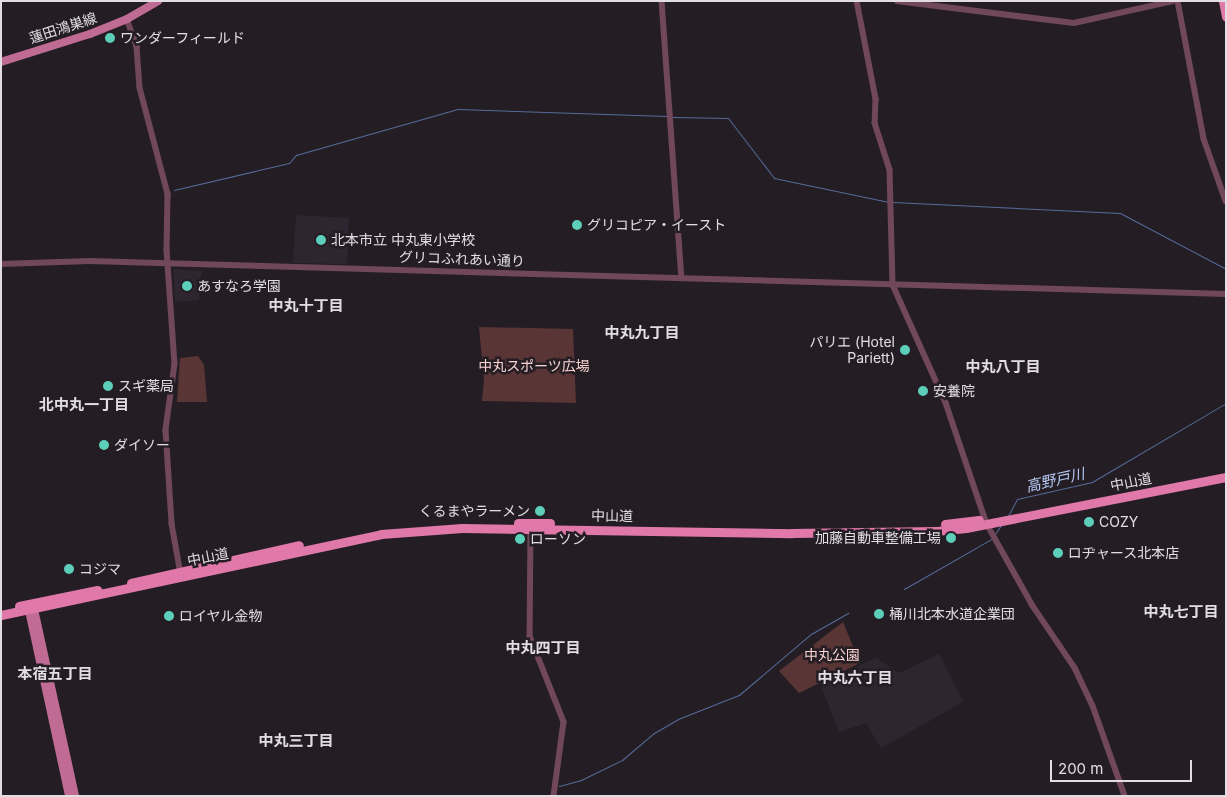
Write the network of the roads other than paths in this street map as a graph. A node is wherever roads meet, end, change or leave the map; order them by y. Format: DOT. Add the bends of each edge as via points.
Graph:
graph roads {
  1 [pos="158,1"];
  2 [pos="662,1"];
  3 [pos="857,1"];
  4 [pos="897,1"];
  5 [pos="1173,1"];
  6 [pos="1178,1"];
  7 [pos="1223,1"];
  8 [pos="1226,16"];
  9 [pos="127,19"];
  10 [pos="1,62"];
  11 [pos="1226,200"];
  12 [pos="168,263"];
  13 [pos="1,264"];
  14 [pos="682,278"];
  15 [pos="893,285"];
  16 [pos="1226,294"];
  17 [pos="1226,472"];
  18 [pos="1226,477"];
  19 [pos="986,521"];
  20 [pos="531,529"];
  21 [pos="181,573"];
  22 [pos="29,608"];
  23 [pos="1,609"];
  24 [pos="1,615"];
  25 [pos="69,796"];
  26 [pos="75,796"];
  27 [pos="554,796"];
  28 [pos="1125,796"];
  1 -- 9 [label="main road, 蓮田鴻巣線"];
  2 -- 14 [label="street"];
  3 -- 15 [label="street" via="876,99 875,123 890,170"];
  4 -- 5 [label="street" via="1074,23"];
  6 -- 11 [label="street" via="1204,139"];
  7 -- 8 [label="highway"];
  9 -- 10 [label="main road, 蓮田鴻巣線"];
  9 -- 12 [label="street" via="137,47 140,88 168,194"];
  12 -- 13 [label="street, グリコふれあい通り" via="26,261"];
  12 -- 14 [label="street, グリコふれあい通り"];
  12 -- 21 [label="street" via="175,364 166,430 172,524"];
  14 -- 15 [label="street, グリコふれあい通り"];
  15 -- 16 [label="street, グリコふれあい通り"];
  15 -- 19 [label="street" via="946,403"];
  17 -- 19 [label="highway, 中山道"];
  18 -- 19 [label="highway, 中山道"];
  19 -- 20 [label="highway, 中山道" via="880,533"];
  19 -- 21 [label="highway, 中山道" via="890,527 448,523 379,529"];
  19 -- 28 [label="street" via="1033,606 1075,668"];
  20 -- 21 [label="highway, 中山道" via="462,528 381,534"];
  20 -- 27 [label="street" via="530,636 564,722"];
  21 -- 22 [label="highway, 中山道"];
  22 -- 23 [label="highway, 中山道"];
  22 -- 24 [label="highway, 中山道"];
  22 -- 25 [label="main road"];
  22 -- 26 [label="main road"];
}
